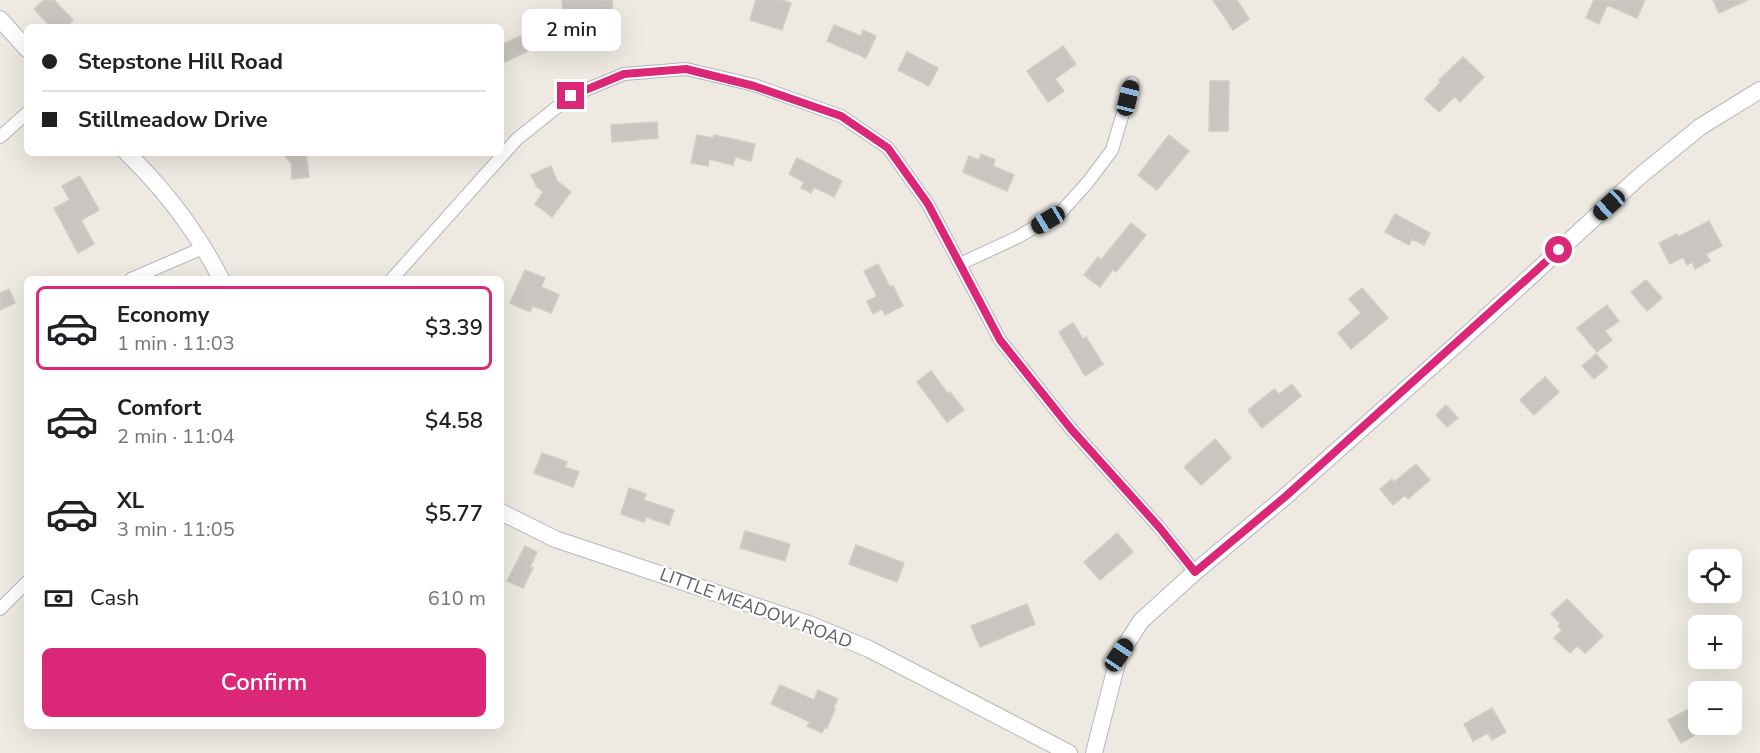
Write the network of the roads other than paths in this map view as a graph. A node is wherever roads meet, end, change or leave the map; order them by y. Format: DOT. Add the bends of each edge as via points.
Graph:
graph roads {
  1 [pos="0,19"];
  2 [pos="24,46"];
  3 [pos="1132,83"];
  4 [pos="1760,90"];
  5 [pos="24,116"];
  6 [pos="0,136"];
  7 [pos="504,154"];
  8 [pos="130,156"];
  9 [pos="502,156"];
  10 [pos="205,247"];
  11 [pos="960,264"];
  12 [pos="138,276"];
  13 [pos="220,276"];
  14 [pos="396,276"];
  15 [pos="504,513"];
  16 [pos="1195,572"];
  17 [pos="24,585"];
  18 [pos="0,609"];
  19 [pos="1069,753"];
  20 [pos="1094,753"];
  1 -- 2 [label="street"];
  3 -- 11 [label="street" via="1112,150 1062,211"];
  4 -- 16 [label="street" via="1700,128 1640,176 1286,496"];
  5 -- 6 [label="street"];
  7 -- 11 [label="street" via="571,96 624,74 686,69 754,86 841,116 888,148 928,204"];
  8 -- 10 [label="street" via="154,180"];
  9 -- 14 [label="street"];
  10 -- 12 [label="street"];
  10 -- 13 [label="street"];
  11 -- 16 [label="street" via="1000,340"];
  15 -- 19 [label="street, LITTLE MEADOW ROAD" via="555,538 829,632"];
  16 -- 20 [label="street" via="1141,621 1119,655"];
  17 -- 18 [label="street"];
}
